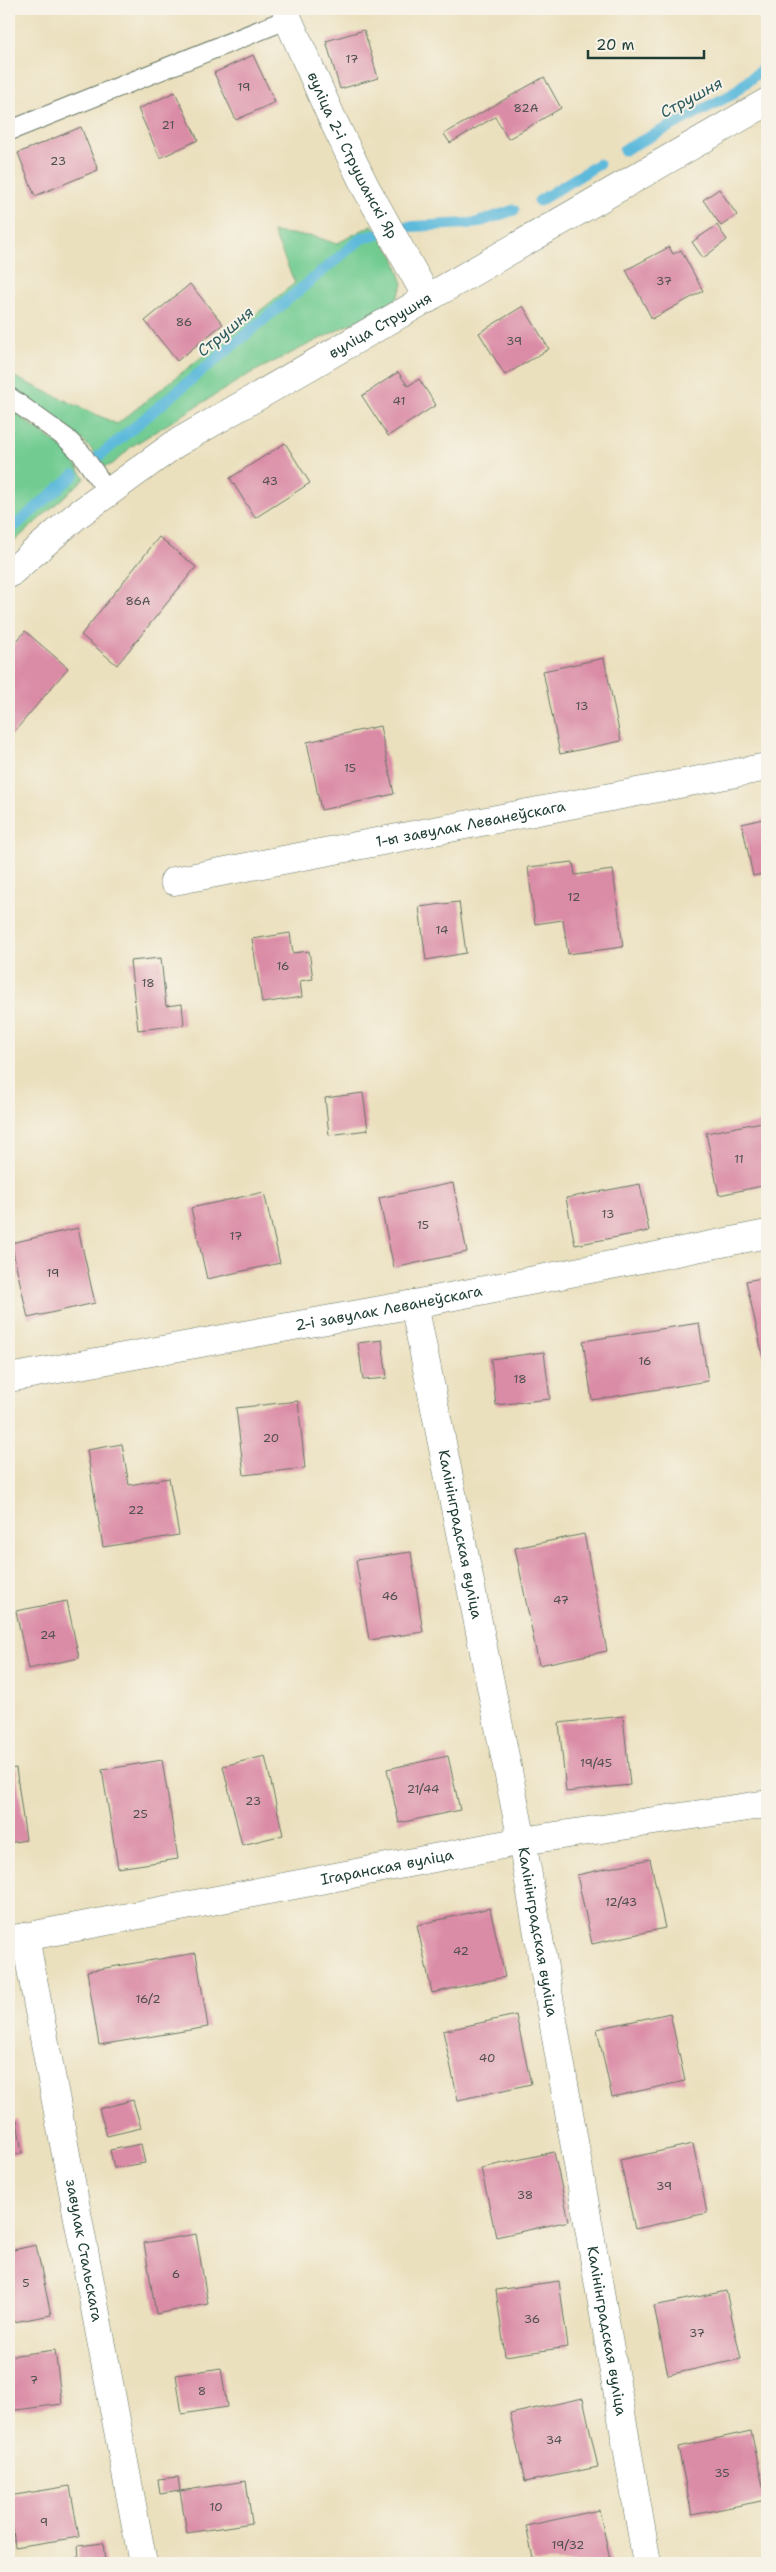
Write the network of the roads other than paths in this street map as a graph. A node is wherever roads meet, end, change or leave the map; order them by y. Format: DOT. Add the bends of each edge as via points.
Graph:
graph roads {
  1 [pos="287,14"];
  2 [pos="767,102"];
  3 [pos="9,131"];
  4 [pos="428,299"];
  5 [pos="9,397"];
  6 [pos="108,492"];
  7 [pos="9,574"];
  8 [pos="767,767"];
  9 [pos="174,881"];
  10 [pos="767,1234"];
  11 [pos="414,1304"];
  12 [pos="9,1378"];
  13 [pos="767,1804"];
  14 [pos="522,1842"];
  15 [pos="17,1939"];
  16 [pos="143,2563"];
  17 [pos="648,2563"];
  1 -- 3 [label="lane"];
  1 -- 4 [label="street, вуліца 2-і Струшанскі Яр" via="365,186"];
  2 -- 4 [label="street, вуліца Струшня"];
  4 -- 6 [label="street, вуліца Струшня" via="175,444"];
  5 -- 6 [label="lane" via="66,438 81,453"];
  6 -- 7 [label="street, вуліца Струшня"];
  8 -- 9 [label="street, 1-ы завулак Леванеўскага"];
  10 -- 11 [label="street, 2-і завулак Леванеўскага"];
  11 -- 12 [label="street, 2-і завулак Леванеўскага"];
  11 -- 14 [label="street, Калінінградская вуліца"];
  13 -- 14 [label="street, Ігаранская вуліца"];
  14 -- 15 [label="street, Ігаранская вуліца"];
  14 -- 17 [label="street, Калінінградская вуліца"];
  15 -- 16 [label="street, завулак Стальскага"];
}
